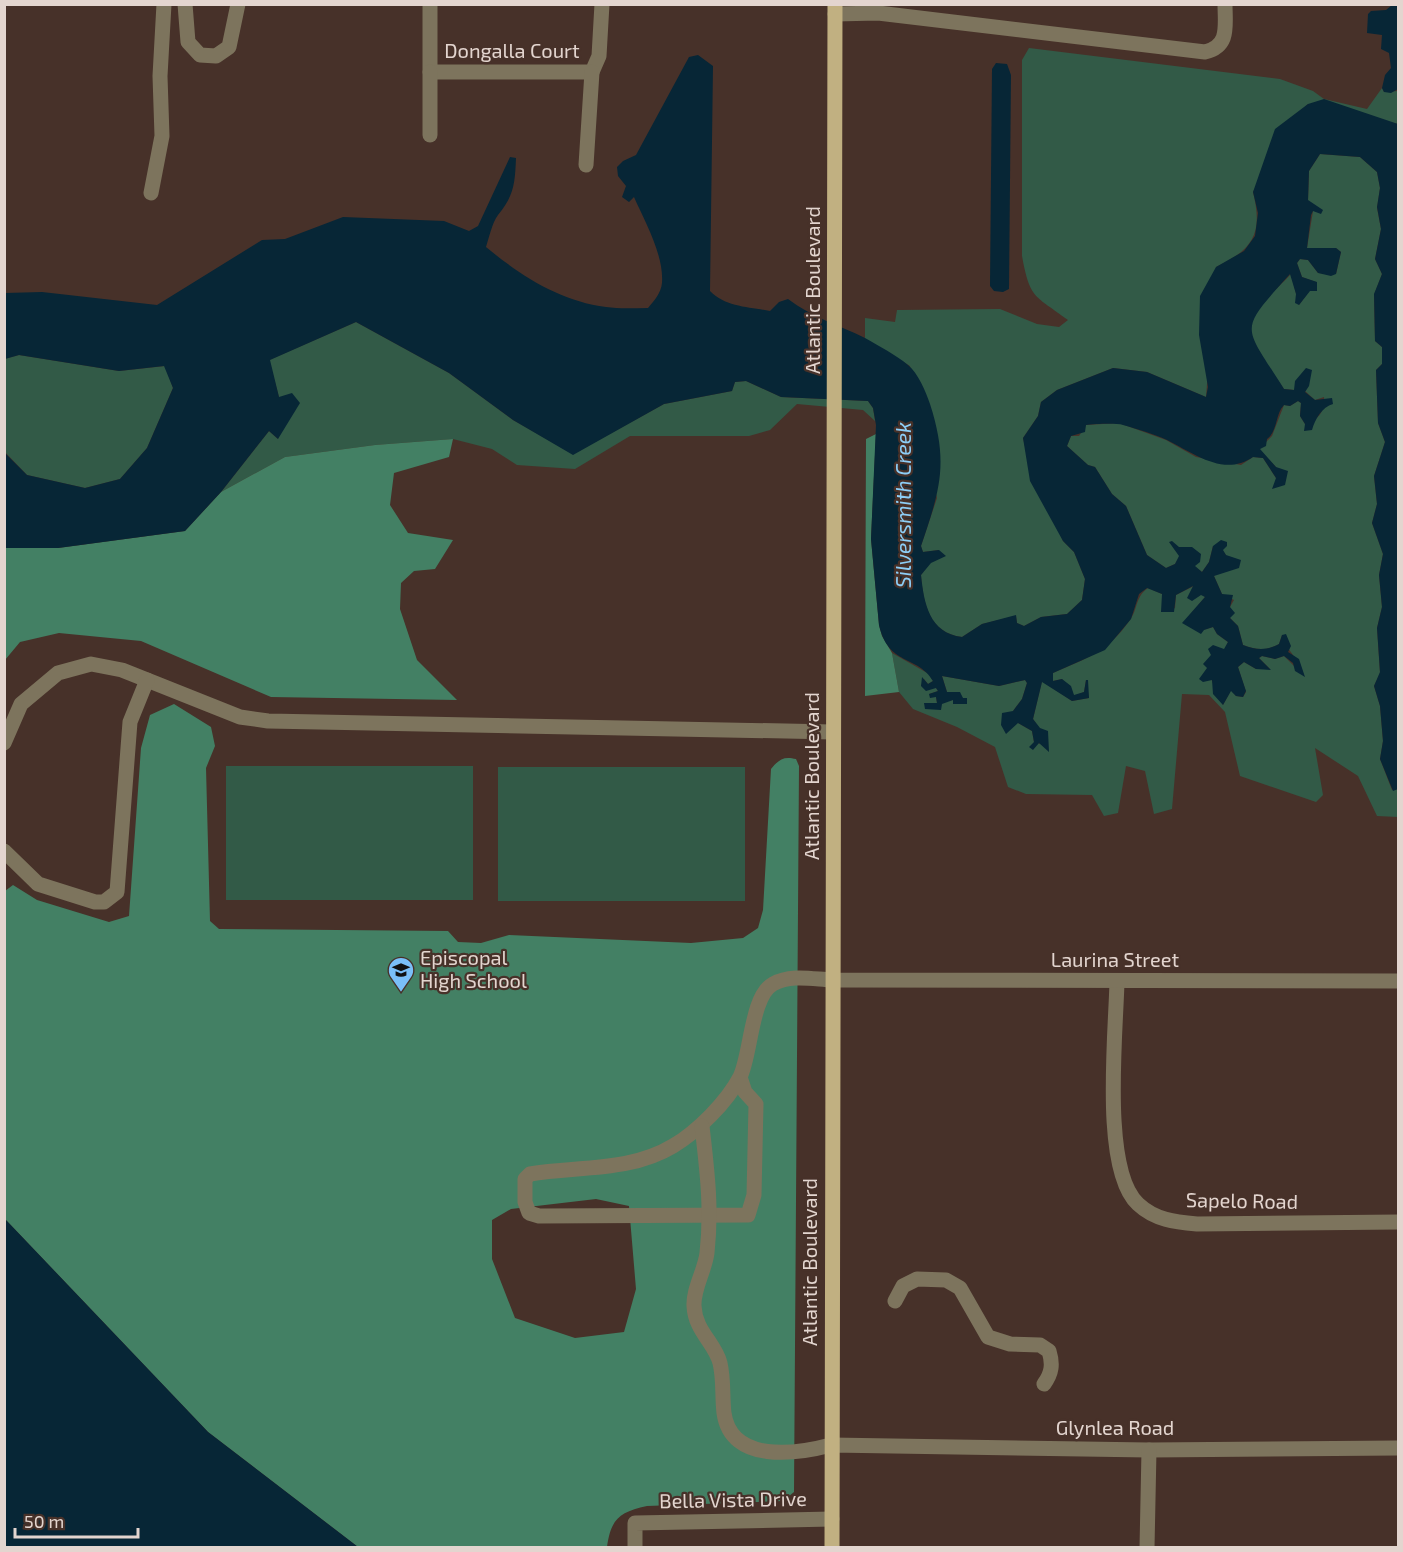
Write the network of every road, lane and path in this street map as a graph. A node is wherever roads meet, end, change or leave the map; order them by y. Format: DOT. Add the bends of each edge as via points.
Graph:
graph roads {
  1 [pos="164,4"];
  2 [pos="185,4"];
  3 [pos="238,4"];
  4 [pos="430,4"];
  5 [pos="603,4"];
  6 [pos="1225,4"];
  7 [pos="835,9"];
  8 [pos="430,72"];
  9 [pos="592,72"];
  10 [pos="430,135"];
  11 [pos="586,165"];
  12 [pos="151,193"];
  13 [pos="147,680"];
  14 [pos="833,732"];
  15 [pos="4,743"];
  16 [pos="4,851"];
  17 [pos="832,980"];
  18 [pos="1117,981"];
  19 [pos="1398,981"];
  20 [pos="740,1077"];
  21 [pos="702,1125"];
  22 [pos="711,1214"];
  23 [pos="1398,1222"];
  24 [pos="895,1301"];
  25 [pos="1044,1384"];
  26 [pos="831,1445"];
  27 [pos="1149,1450"];
  28 [pos="1395,1451"];
  29 [pos="832,1519"];
  30 [pos="635,1548"];
  31 [pos="832,1548"];
  32 [pos="1148,1548"];
  1 -- 12 [label="street" via="159,76 162,136"];
  2 -- 3 [label="street" via="188,42 200,55 216,56 230,47"];
  4 -- 8 [label="street, Dongalla Court"];
  5 -- 9 [label="street, Dongalla Court" via="599,56"];
  6 -- 7 [label="street" via="1225,40 1217,50 1205,52"];
  7 -- 14 [label="main road, Atlantic Boulevard"];
  8 -- 9 [label="street, Dongalla Court"];
  8 -- 10 [label="street"];
  9 -- 11 [label="street"];
  13 -- 14 [label="street" via="240,717 268,721"];
  13 -- 15 [label="street" via="91,664 58,673 21,704"];
  13 -- 16 [label="street" via="130,722 117,892 104,902 95,902 38,884"];
  14 -- 17 [label="main road, Atlantic Boulevard"];
  17 -- 18 [label="street, Laurina Street"];
  17 -- 20 [label="street, Laurina Street" via="792,977 771,984 758,1004"];
  17 -- 26 [label="main road, Atlantic Boulevard"];
  18 -- 19 [label="street, Laurina Street"];
  18 -- 23 [label="street, Sapelo Road" via="1114,1142 1122,1179 1137,1203 1164,1220 1197,1224"];
  20 -- 21 [label="street"];
  20 -- 22 [label="street" via="745,1092 756,1104 754,1194 747,1215"];
  21 -- 22 [label="street, Glynlea Road"];
  21 -- 22 [label="street" via="672,1147 631,1162 530,1174 525,1179 525,1202 530,1213 539,1216"];
  22 -- 26 [label="street, Glynlea Road" via="706,1260 694,1305 701,1333 720,1361 724,1415 736,1438 758,1451 798,1454"];
  24 -- 25 [label="street" via="903,1286 917,1279 946,1280 960,1288 988,1337 1010,1344 1040,1345 1049,1351 1051,1369"];
  26 -- 27 [label="street, Glynlea Road"];
  26 -- 29 [label="main road, Atlantic Boulevard"];
  27 -- 28 [label="street, Glynlea Road"];
  27 -- 32 [label="street"];
  29 -- 30 [label="street, Bella Vista Drive" via="635,1523"];
  29 -- 31 [label="main road, Atlantic Boulevard"];
}
